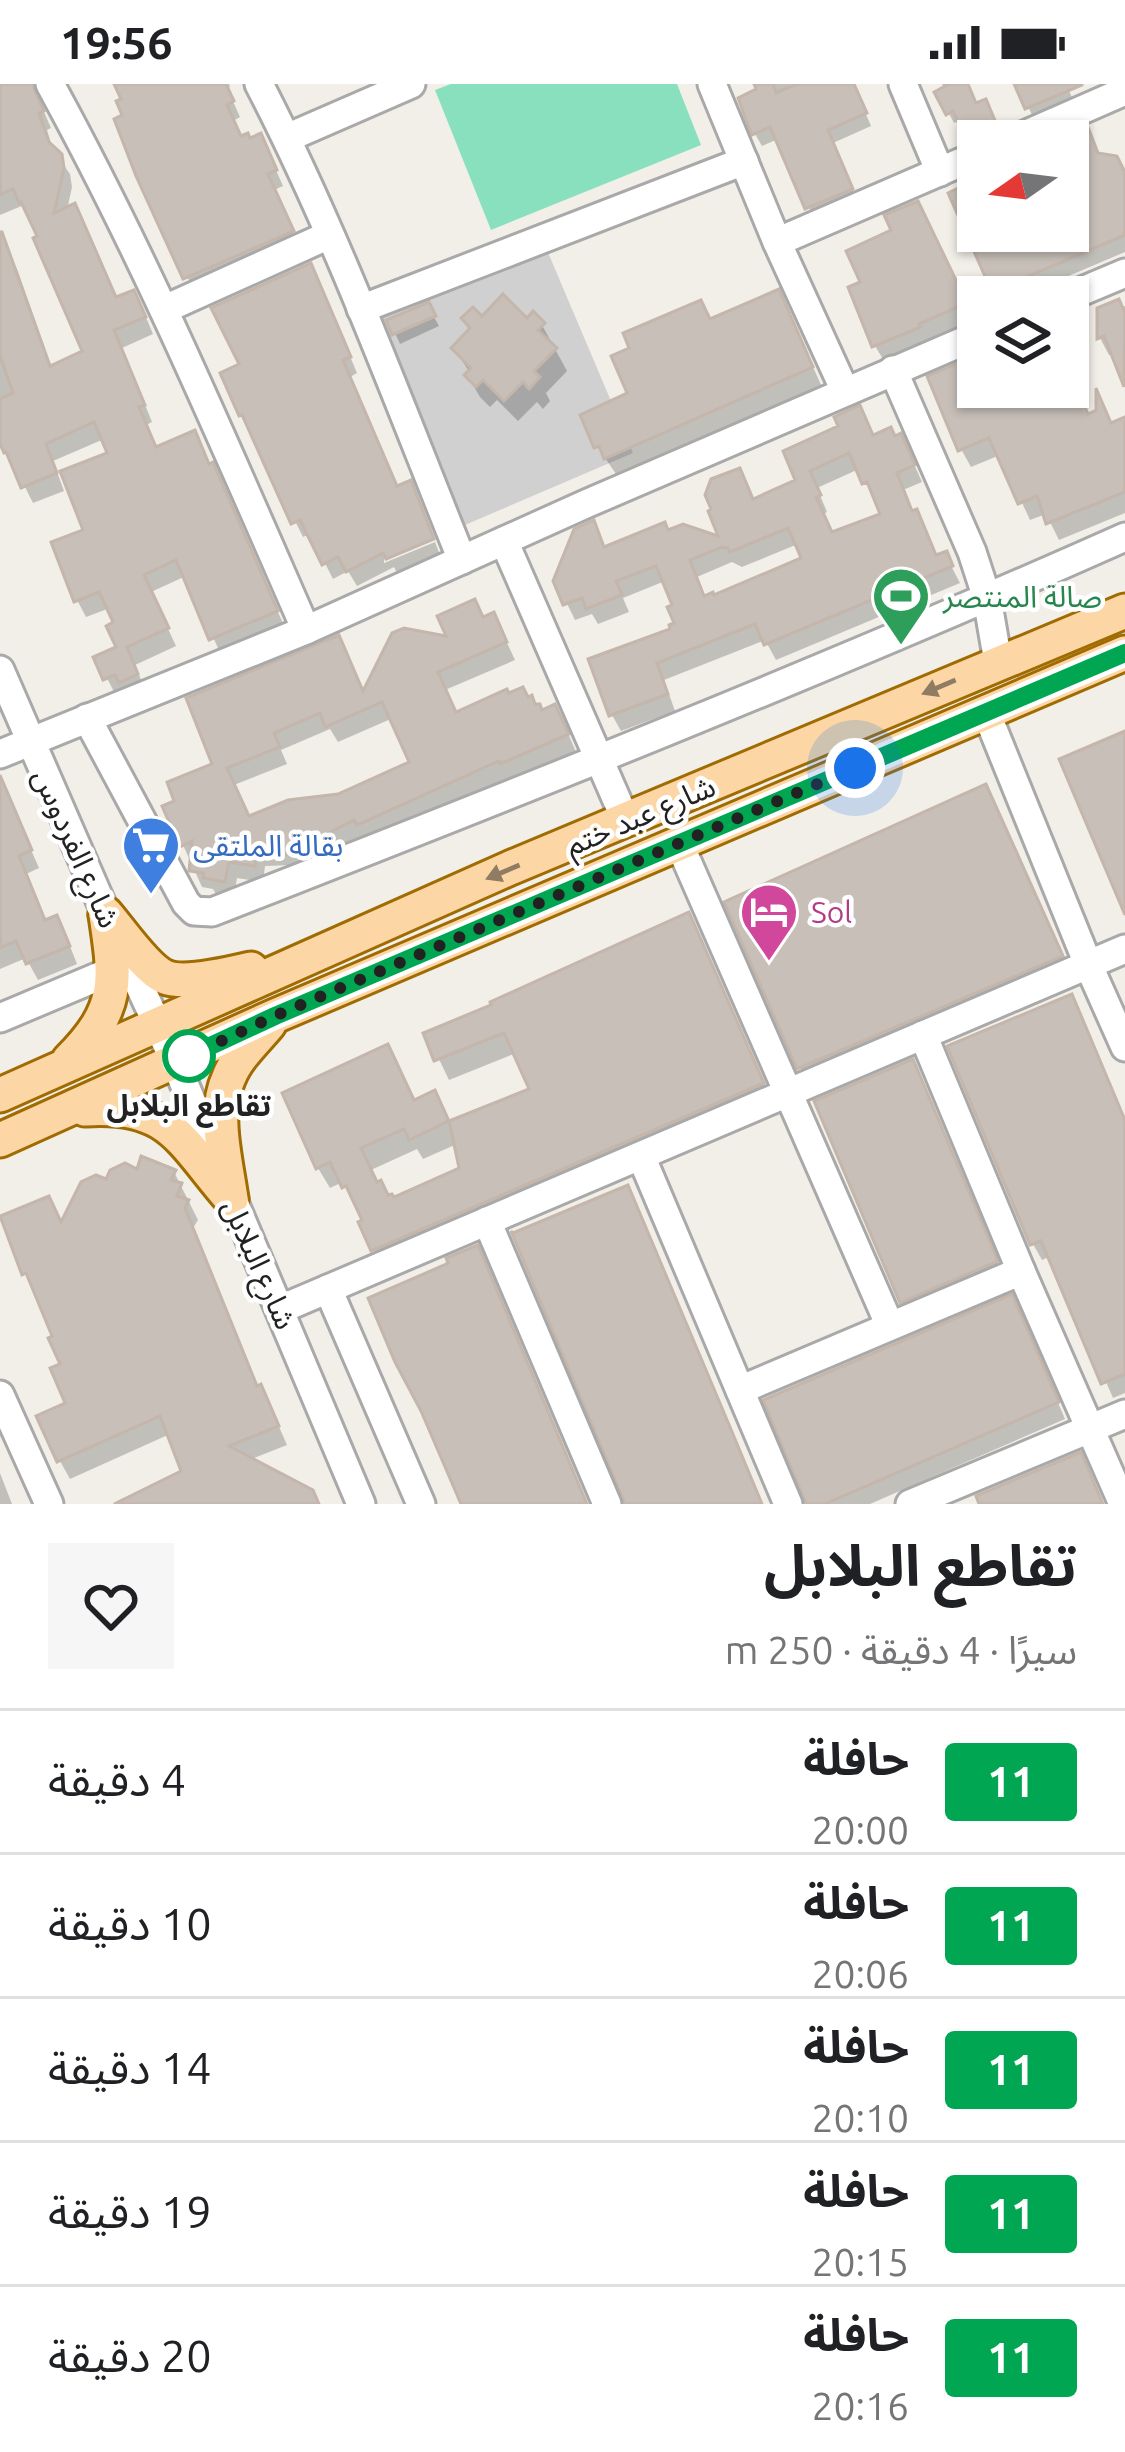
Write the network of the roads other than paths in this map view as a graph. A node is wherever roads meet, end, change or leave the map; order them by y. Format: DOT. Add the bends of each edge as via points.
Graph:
graph roads {
  1 [pos="50,84"];
  2 [pos="259,84"];
  3 [pos="411,84"];
  4 [pos="712,84"];
  5 [pos="903,84"];
  6 [pos="1125,91"];
  7 [pos="1059,120"];
  8 [pos="287,138"];
  9 [pos="744,161"];
  10 [pos="957,164"];
  11 [pos="940,172"];
  12 [pos="328,235"];
  13 [pos="778,242"];
  14 [pos="1125,273"];
  15 [pos="1089,288"];
  16 [pos="164,308"];
  17 [pos="361,309"];
  18 [pos="957,344"];
  19 [pos="893,370"];
  20 [pos="845,391"];
  21 [pos="1125,537"];
  22 [pos="504,541"];
  23 [pos="462,560"];
  24 [pos="987,598"];
  25 [pos="1125,610"];
  26 [pos="306,630"];
  27 [pos="1125,652"];
  28 [pos="998,662"];
  29 [pos="0,670"];
  30 [pos="986,712"];
  31 [pos="87,718"];
  32 [pos="31,741"];
  33 [pos="0,754"];
  34 [pos="601,760"];
  35 [pos="626,821"];
  36 [pos="680,843"];
  37 [pos="106,914"];
  38 [pos="1125,949"];
  39 [pos="317,955"];
  40 [pos="1088,964"];
  41 [pos="114,970"];
  42 [pos="275,1016"];
  43 [pos="0,1018"];
  44 [pos="157,1025"];
  45 [pos="923,1035"];
  46 [pos="1125,1047"];
  47 [pos="176,1062"];
  48 [pos="53,1072"];
  49 [pos="788,1093"];
  50 [pos="0,1095"];
  51 [pos="68,1110"];
  52 [pos="0,1140"];
  53 [pos="640,1156"];
  54 [pos="231,1199"];
  55 [pos="487,1221"];
  56 [pos="1021,1271"];
  57 [pos="328,1289"];
  58 [pos="280,1309"];
  59 [pos="890,1326"];
  60 [pos="740,1390"];
  61 [pos="0,1395"];
  62 [pos="1125,1414"];
  63 [pos="1091,1429"];
  64 [pos="948,1497"];
  65 [pos="49,1504"];
  66 [pos="361,1504"];
  67 [pos="421,1504"];
  68 [pos="607,1504"];
  69 [pos="788,1504"];
  70 [pos="910,1504"];
  71 [pos="1124,1504"];
  1 -- 16 [label="street"];
  2 -- 8 [label="street"];
  3 -- 8 [label="street"];
  4 -- 9 [label="street"];
  5 -- 11 [label="street"];
  6 -- 7 [label="street"];
  8 -- 12 [label="street"];
  9 -- 13 [label="street"];
  9 -- 17 [label="street"];
  10 -- 11 [label="street"];
  11 -- 13 [label="street"];
  12 -- 16 [label="street"];
  12 -- 17 [label="street"];
  13 -- 20 [label="street"];
  14 -- 15 [label="street"];
  16 -- 26 [label="street"];
  17 -- 23 [label="street"];
  18 -- 19 [label="street"];
  19 -- 20 [label="street"];
  19 -- 24 [label="street"];
  20 -- 22 [label="street"];
  21 -- 24 [label="street"];
  22 -- 23 [label="street"];
  22 -- 34 [label="street"];
  23 -- 26 [label="street"];
  24 -- 28 [label="street"];
  24 -- 34 [label="street"];
  25 -- 28 [label="main road, شارع عبد ختم"];
  26 -- 31 [label="street"];
  27 -- 30 [label="main road, شارع عبد ختم"];
  28 -- 35 [label="main road, شارع عبد ختم, one-way"];
  29 -- 32 [label="street, شارع الفردوس"];
  30 -- 36 [label="main road, شارع عبد ختم"];
  30 -- 40 [label="street"];
  31 -- 32 [label="street"];
  31 -- 34 [label="street" via="186,903 212,912"];
  32 -- 33 [label="street"];
  32 -- 37 [label="street, شارع الفردوس"];
  34 -- 35 [label="street"];
  35 -- 39 [label="main road, شارع عبد ختم, one-way"];
  36 -- 42 [label="main road, شارع عبد ختم"];
  36 -- 49 [label="street"];
  37 -- 39 [label="main road" via="166,977"];
  37 -- 41 [label="main road"];
  37 -- 44 [label="street, شارع الفردوس"];
  38 -- 40 [label="street"];
  39 -- 44 [label="main road, شارع عبد ختم"];
  40 -- 45 [label="street"];
  40 -- 46 [label="street"];
  41 -- 43 [label="street"];
  41 -- 48 [label="main road" via="105,1011"];
  42 -- 47 [label="main road, شارع عبد ختم"];
  42 -- 54 [label="main road" via="224,1091"];
  44 -- 47 [label="street, شارع البلابل"];
  44 -- 48 [label="main road, شارع عبد ختم"];
  45 -- 49 [label="street"];
  45 -- 56 [label="street"];
  47 -- 51 [label="main road, شارع عبد ختم"];
  47 -- 54 [label="street, شارع البلابل"];
  48 -- 50 [label="main road, شارع عبد ختم"];
  49 -- 53 [label="street"];
  49 -- 59 [label="street"];
  51 -- 52 [label="main road, شارع عبد ختم"];
  51 -- 54 [label="main road" via="110,1107 159,1119"];
  53 -- 55 [label="street"];
  53 -- 60 [label="street"];
  54 -- 58 [label="street, شارع البلابل"];
  55 -- 57 [label="street"];
  55 -- 68 [label="street"];
  56 -- 59 [label="street"];
  56 -- 63 [label="street"];
  57 -- 58 [label="street"];
  57 -- 67 [label="street"];
  58 -- 66 [label="street, شارع البلابل"];
  59 -- 60 [label="street"];
  60 -- 69 [label="street"];
  61 -- 65 [label="street"];
  62 -- 63 [label="street"];
  63 -- 64 [label="street"];
  63 -- 71 [label="street"];
  64 -- 70 [label="street"];
}
